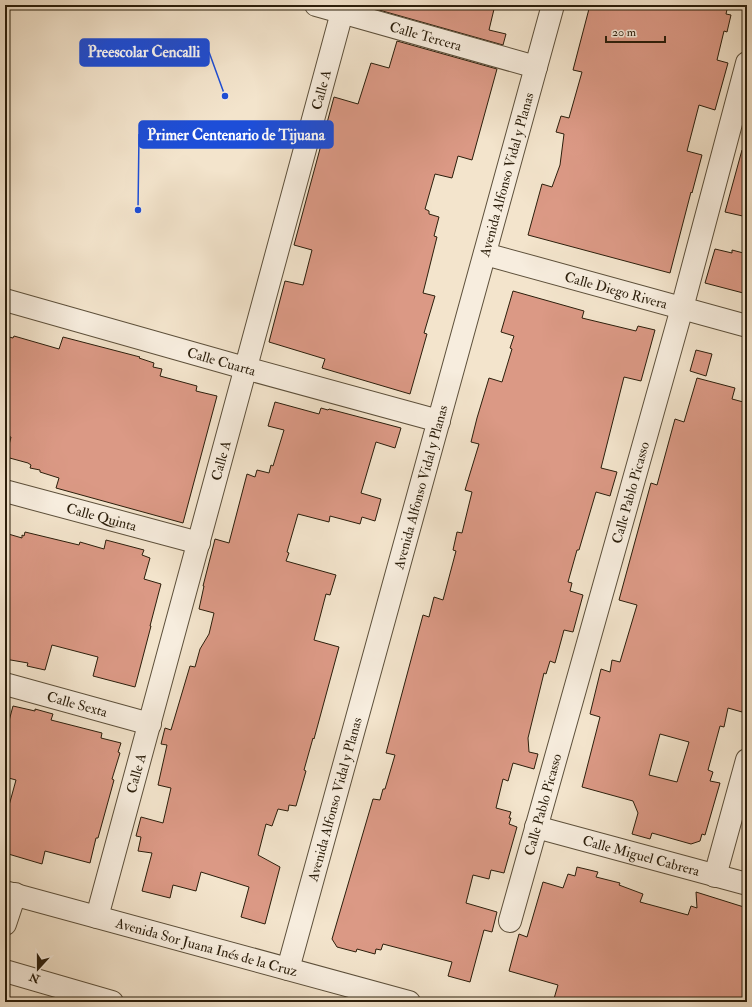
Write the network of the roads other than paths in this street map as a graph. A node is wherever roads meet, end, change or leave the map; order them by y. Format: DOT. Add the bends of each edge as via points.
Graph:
graph roads {
  1 [pos="316,5"];
  2 [pos="553,5"];
  3 [pos="343,9"];
  4 [pos="747,63"];
  5 [pos="536,67"];
  6 [pos="739,121"];
  7 [pos="485,254"];
  8 [pos="5,300"];
  9 [pos="682,308"];
  10 [pos="747,326"];
  11 [pos="245,368"];
  12 [pos="439,421"];
  13 [pos="5,491"];
  14 [pos="199,543"];
  15 [pos="5,684"];
  16 [pos="150,724"];
  17 [pos="747,760"];
  18 [pos="536,827"];
  19 [pos="715,876"];
  20 [pos="747,884"];
  21 [pos="10,893"];
  22 [pos="97,917"];
  23 [pos="510,921"];
  24 [pos="5,924"];
  25 [pos="288,969"];
  26 [pos="5,971"];
  27 [pos="55,994"];
  28 [pos="108,1001"];
  29 [pos="409,1002"];
  1 -- 3 [label="street, Calle Tercera"];
  2 -- 5 [label="street, Avenida Alfonso Vidal y Planas"];
  3 -- 5 [label="street, Calle Tercera"];
  3 -- 11 [label="street, Calle A"];
  4 -- 6 [label="street, Calle Pablo Picasso"];
  5 -- 7 [label="street, Avenida Alfonso Vidal y Planas"];
  6 -- 9 [label="street, Calle Pablo Picasso"];
  7 -- 9 [label="street, Calle Diego Rivera"];
  7 -- 12 [label="street, Avenida Alfonso Vidal y Planas"];
  8 -- 11 [label="street, Calle Cuarta"];
  9 -- 10 [label="street, Calle Diego Rivera"];
  9 -- 18 [label="street, Calle Pablo Picasso"];
  11 -- 12 [label="street, Calle Cuarta"];
  11 -- 14 [label="street, Calle A"];
  12 -- 25 [label="street, Avenida Alfonso Vidal y Planas"];
  13 -- 14 [label="street, Calle Quinta"];
  14 -- 16 [label="street, Calle A"];
  15 -- 16 [label="street, Calle Sexta"];
  16 -- 22 [label="street, Calle A"];
  17 -- 19 [label="street"];
  18 -- 19 [label="street, Calle Miguel Cabrera"];
  18 -- 23 [label="street, Calle Pablo Picasso"];
  19 -- 20 [label="street, Calle Miguel Cabrera"];
  21 -- 22 [label="street, Avenida Sor Juana Inés de la Cruz"];
  21 -- 24 [label="street"];
  22 -- 25 [label="street, Avenida Sor Juana Inés de la Cruz"];
  25 -- 29 [label="street, Avenida Sor Juana Inés de la Cruz"];
  26 -- 27 [label="street"];
  27 -- 28 [label="street"];
}
